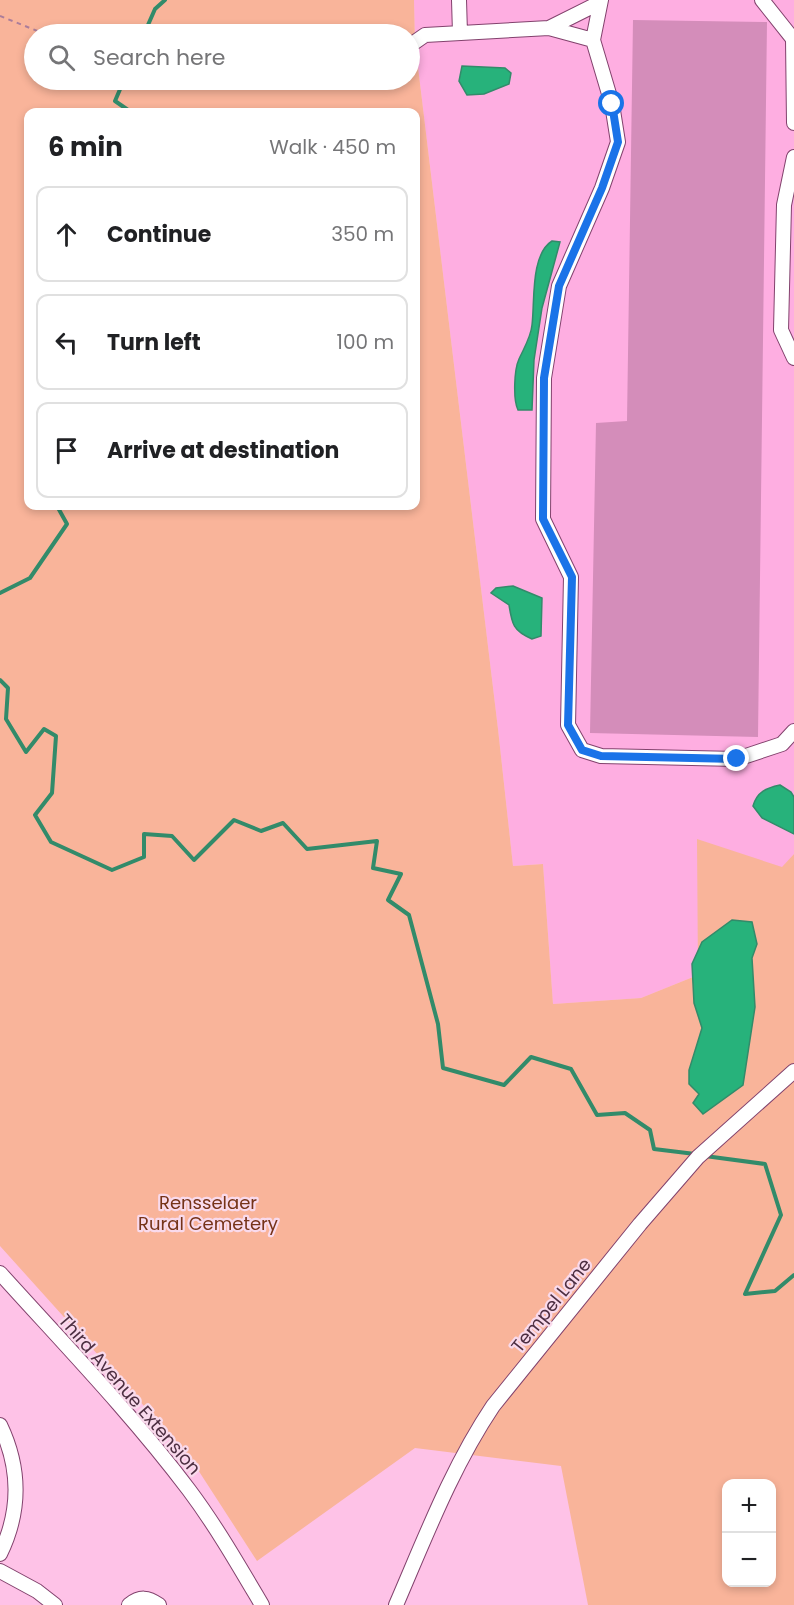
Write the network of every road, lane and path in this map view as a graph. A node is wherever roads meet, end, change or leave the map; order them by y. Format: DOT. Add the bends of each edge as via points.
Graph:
graph roads {
  1 [pos="459,0"];
  2 [pos="762,0"];
  3 [pos="600,1"];
  4 [pos="0,16"];
  5 [pos="24,26"];
  6 [pos="549,28"];
  7 [pos="460,33"];
  8 [pos="420,38"];
  9 [pos="593,40"];
  10 [pos="794,123"];
  11 [pos="794,157"];
  12 [pos="794,358"];
  13 [pos="794,731"];
  14 [pos="794,1071"];
  15 [pos="0,1274"];
  16 [pos="0,1425"];
  17 [pos="0,1554"];
  18 [pos="0,1571"];
  19 [pos="55,1605"];
  20 [pos="129,1605"];
  21 [pos="159,1605"];
  22 [pos="262,1605"];
  23 [pos="396,1605"];
  1 -- 7 [label="street"];
  2 -- 10 [label="street" via="793,39"];
  3 -- 6 [label="street"];
  3 -- 9 [label="street"];
  4 -- 5 [label="path"];
  6 -- 7 [label="street"];
  6 -- 9 [label="street"];
  7 -- 8 [label="street"];
  9 -- 13 [label="street" via="612,104 618,142 559,286 544,378 543,519 572,577 568,725 582,750 601,756 737,759 783,744"];
  11 -- 12 [label="street" via="784,205 781,330"];
  14 -- 23 [label="street, Tempel Lane" via="698,1157 493,1406 475,1432 436,1512"];
  15 -- 22 [label="street, Third Avenue Extension" via="139,1428 189,1490"];
  16 -- 17 [label="street" via="12,1458 16,1509"];
  18 -- 19 [label="street"];
  20 -- 21 [label="street" via="148,1598"];
}
